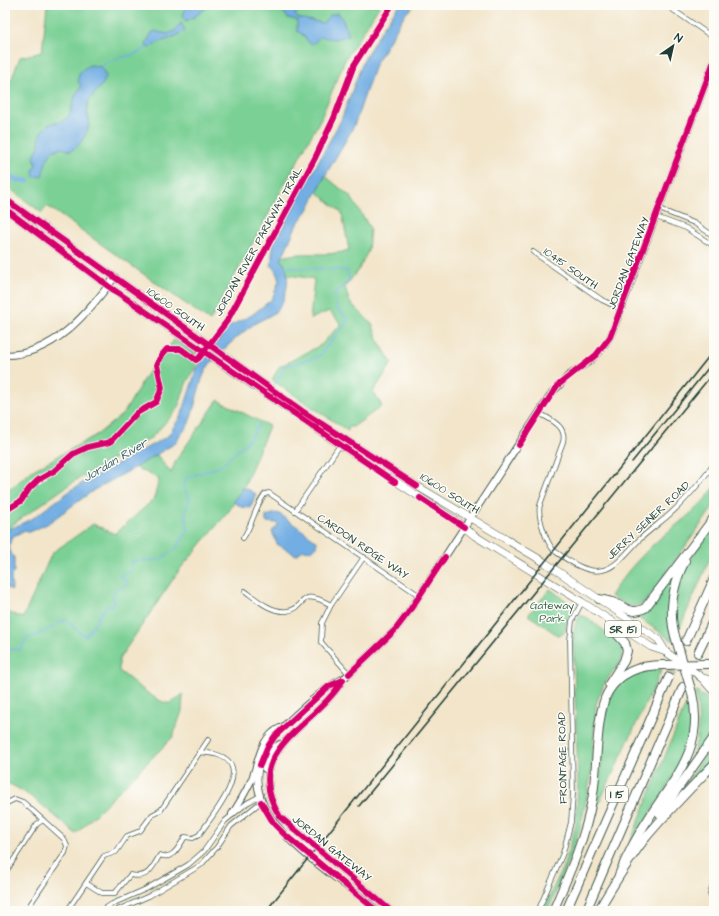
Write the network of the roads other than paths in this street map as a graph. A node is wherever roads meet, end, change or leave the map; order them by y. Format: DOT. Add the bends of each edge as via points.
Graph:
graph roads {
  1 [pos="666,5"];
  2 [pos="714,38"];
  3 [pos="714,61"];
  4 [pos="5,199"];
  5 [pos="5,209"];
  6 [pos="659,209"];
  7 [pos="656,216"];
  8 [pos="714,236"];
  9 [pos="714,246"];
  10 [pos="533,252"];
  11 [pos="115,277"];
  12 [pos="108,286"];
  13 [pos="621,309"];
  14 [pos="5,356"];
  15 [pos="539,413"];
  16 [pos="340,446"];
  17 [pos="714,464"];
  18 [pos="296,511"];
  19 [pos="470,518"];
  20 [pos="713,518"];
  21 [pos="464,527"];
  22 [pos="243,538"];
  23 [pos="364,557"];
  24 [pos="714,579"];
  25 [pos="245,591"];
  26 [pos="420,596"];
  27 [pos="599,599"];
  28 [pos="582,602"];
  29 [pos="331,605"];
  30 [pos="714,619"];
  31 [pos="610,621"];
  32 [pos="686,641"];
  33 [pos="666,652"];
  34 [pos="698,653"];
  35 [pos="710,664"];
  36 [pos="684,665"];
  37 [pos="349,674"];
  38 [pos="700,676"];
  39 [pos="669,677"];
  40 [pos="343,680"];
  41 [pos="714,681"];
  42 [pos="683,687"];
  43 [pos="714,692"];
  44 [pos="285,726"];
  45 [pos="600,728"];
  46 [pos="714,736"];
  47 [pos="208,740"];
  48 [pos="283,743"];
  49 [pos="199,752"];
  50 [pos="714,764"];
  51 [pos="261,799"];
  52 [pos="5,804"];
  53 [pos="232,814"];
  54 [pos="43,820"];
  55 [pos="287,825"];
  56 [pos="644,840"];
  57 [pos="5,873"];
  58 [pos="619,875"];
  59 [pos="714,880"];
  60 [pos="86,883"];
  61 [pos="714,905"];
  62 [pos="28,911"];
  63 [pos="67,911"];
  64 [pos="101,911"];
  65 [pos="115,911"];
  66 [pos="377,911"];
  67 [pos="391,911"];
  68 [pos="538,911"];
  69 [pos="553,911"];
  70 [pos="566,911"];
  71 [pos="586,911"];
  72 [pos="598,911"];
  1 -- 2 [label="street"];
  3 -- 6 [label="main road, JORDAN GATEWAY"];
  4 -- 11 [label="main road, 10600 SOUTH / SR 151"];
  5 -- 12 [label="main road, 10600 SOUTH / SR 151"];
  6 -- 7 [label="main road, JORDAN GATEWAY"];
  6 -- 8 [label="street" via="691,222"];
  7 -- 9 [label="street" via="686,228"];
  7 -- 13 [label="main road, JORDAN GATEWAY"];
  10 -- 13 [label="street, 10415 SOUTH" via="602,300"];
  11 -- 12 [label="main road"];
  11 -- 19 [label="main road, 10600 SOUTH / SR 151" via="302,411"];
  12 -- 14 [label="main road" via="62,336 28,352"];
  12 -- 16 [label="main road, 10600 SOUTH / SR 151"];
  13 -- 15 [label="main road, JORDAN GATEWAY" via="603,347 590,361 560,383"];
  15 -- 17 [label="street, JERRY SEINER ROAD" via="561,427 564,433 538,512 552,549 576,565 600,571 613,566 698,486"];
  15 -- 19 [label="main road, JORDAN GATEWAY"];
  16 -- 18 [label="street"];
  16 -- 21 [label="main road, 10600 SOUTH / SR 151"];
  18 -- 22 [label="street, CARDON RIDGE WAY" via="269,493 265,494 261,498 251,528"];
  18 -- 23 [label="street, CARDON RIDGE WAY"];
  19 -- 21 [label="main road, JORDAN GATEWAY"];
  19 -- 27 [label="main road, 10600 SOUTH / SR 151" via="544,562"];
  20 -- 27 [label="highway" via="645,608 636,612 630,611 615,603"];
  20 -- 36 [label="highway, bridge" via="686,560 676,584 672,607 675,636"];
  21 -- 26 [label="main road, JORDAN GATEWAY"];
  21 -- 28 [label="main road, 10600 SOUTH / SR 151"];
  23 -- 26 [label="street, CARDON RIDGE WAY"];
  23 -- 29 [label="street"];
  24 -- 32 [label="highway"];
  25 -- 29 [label="street" via="270,608 280,611 288,612 310,597"];
  26 -- 37 [label="main road, JORDAN GATEWAY" via="395,630"];
  27 -- 33 [label="main road, 10600 SOUTH / SR 151" via="658,639"];
  28 -- 31 [label="main road, 10600 SOUTH / SR 151"];
  28 -- 68 [label="street, FRONTAGE ROAD" via="572,621 570,640 573,793 571,822 563,853"];
  29 -- 37 [label="street" via="322,623 321,642"];
  30 -- 34 [label="highway"];
  31 -- 33 [label="main road, 10600 SOUTH / SR 151" via="651,647"];
  31 -- 45 [label="highway" via="625,643 627,651 625,659 601,699 598,708"];
  33 -- 36 [label="main road, 10600 SOUTH / SR 151, bridge"];
  35 -- 36 [label="highway, bridge"];
  36 -- 38 [label="main road, 10600 SOUTH, bridge"];
  36 -- 45 [label="highway, bridge" via="638,668 618,680 605,699"];
  36 -- 58 [label="highway, bridge" via="695,711 695,726 689,754 683,768 637,838"];
  37 -- 40 [label="main road, JORDAN GATEWAY"];
  38 -- 41 [label="main road, 10600 SOUTH"];
  38 -- 43 [label="main road, 10600 SOUTH"];
  39 -- 70 [label="highway, I 15"];
  40 -- 44 [label="main road, JORDAN GATEWAY" via="329,686"];
  40 -- 48 [label="main road, JORDAN GATEWAY" via="334,694"];
  42 -- 71 [label="highway, I 15"];
  44 -- 51 [label="main road, JORDAN GATEWAY" via="266,748 260,764 258,779"];
  44 -- 53 [label="main road" via="273,732 261,749 251,780"];
  45 -- 69 [label="highway" via="595,782 586,827 579,852"];
  46 -- 56 [label="highway"];
  47 -- 49 [label="street"];
  48 -- 51 [label="main road" via="272,749 268,757"];
  48 -- 55 [label="main road, JORDAN GATEWAY" via="269,767 268,789 272,805"];
  49 -- 60 [label="street" via="161,810 152,815 140,831 127,836 116,852 104,856"];
  49 -- 60 [label="street" via="224,758 232,768 233,775 230,789 199,835 193,838 185,837 172,856 160,855 146,875 130,875 116,893 102,893"];
  50 -- 56 [label="highway"];
  51 -- 53 [label="street" via="247,803"];
  51 -- 55 [label="main road" via="279,821"];
  51 -- 65 [label="street" via="230,826 201,865 149,896"];
  51 -- 66 [label="main road, JORDAN GATEWAY" via="274,824 284,834"];
  52 -- 54 [label="street" via="15,799 23,802"];
  53 -- 64 [label="street" via="204,851 188,865"];
  54 -- 57 [label="street"];
  54 -- 62 [label="street" via="64,839 67,846"];
  55 -- 67 [label="main road, JORDAN GATEWAY"];
  56 -- 58 [label="highway"];
  58 -- 72 [label="highway"];
  59 -- 61 [label="street" via="710,893"];
  60 -- 63 [label="street"];
}
